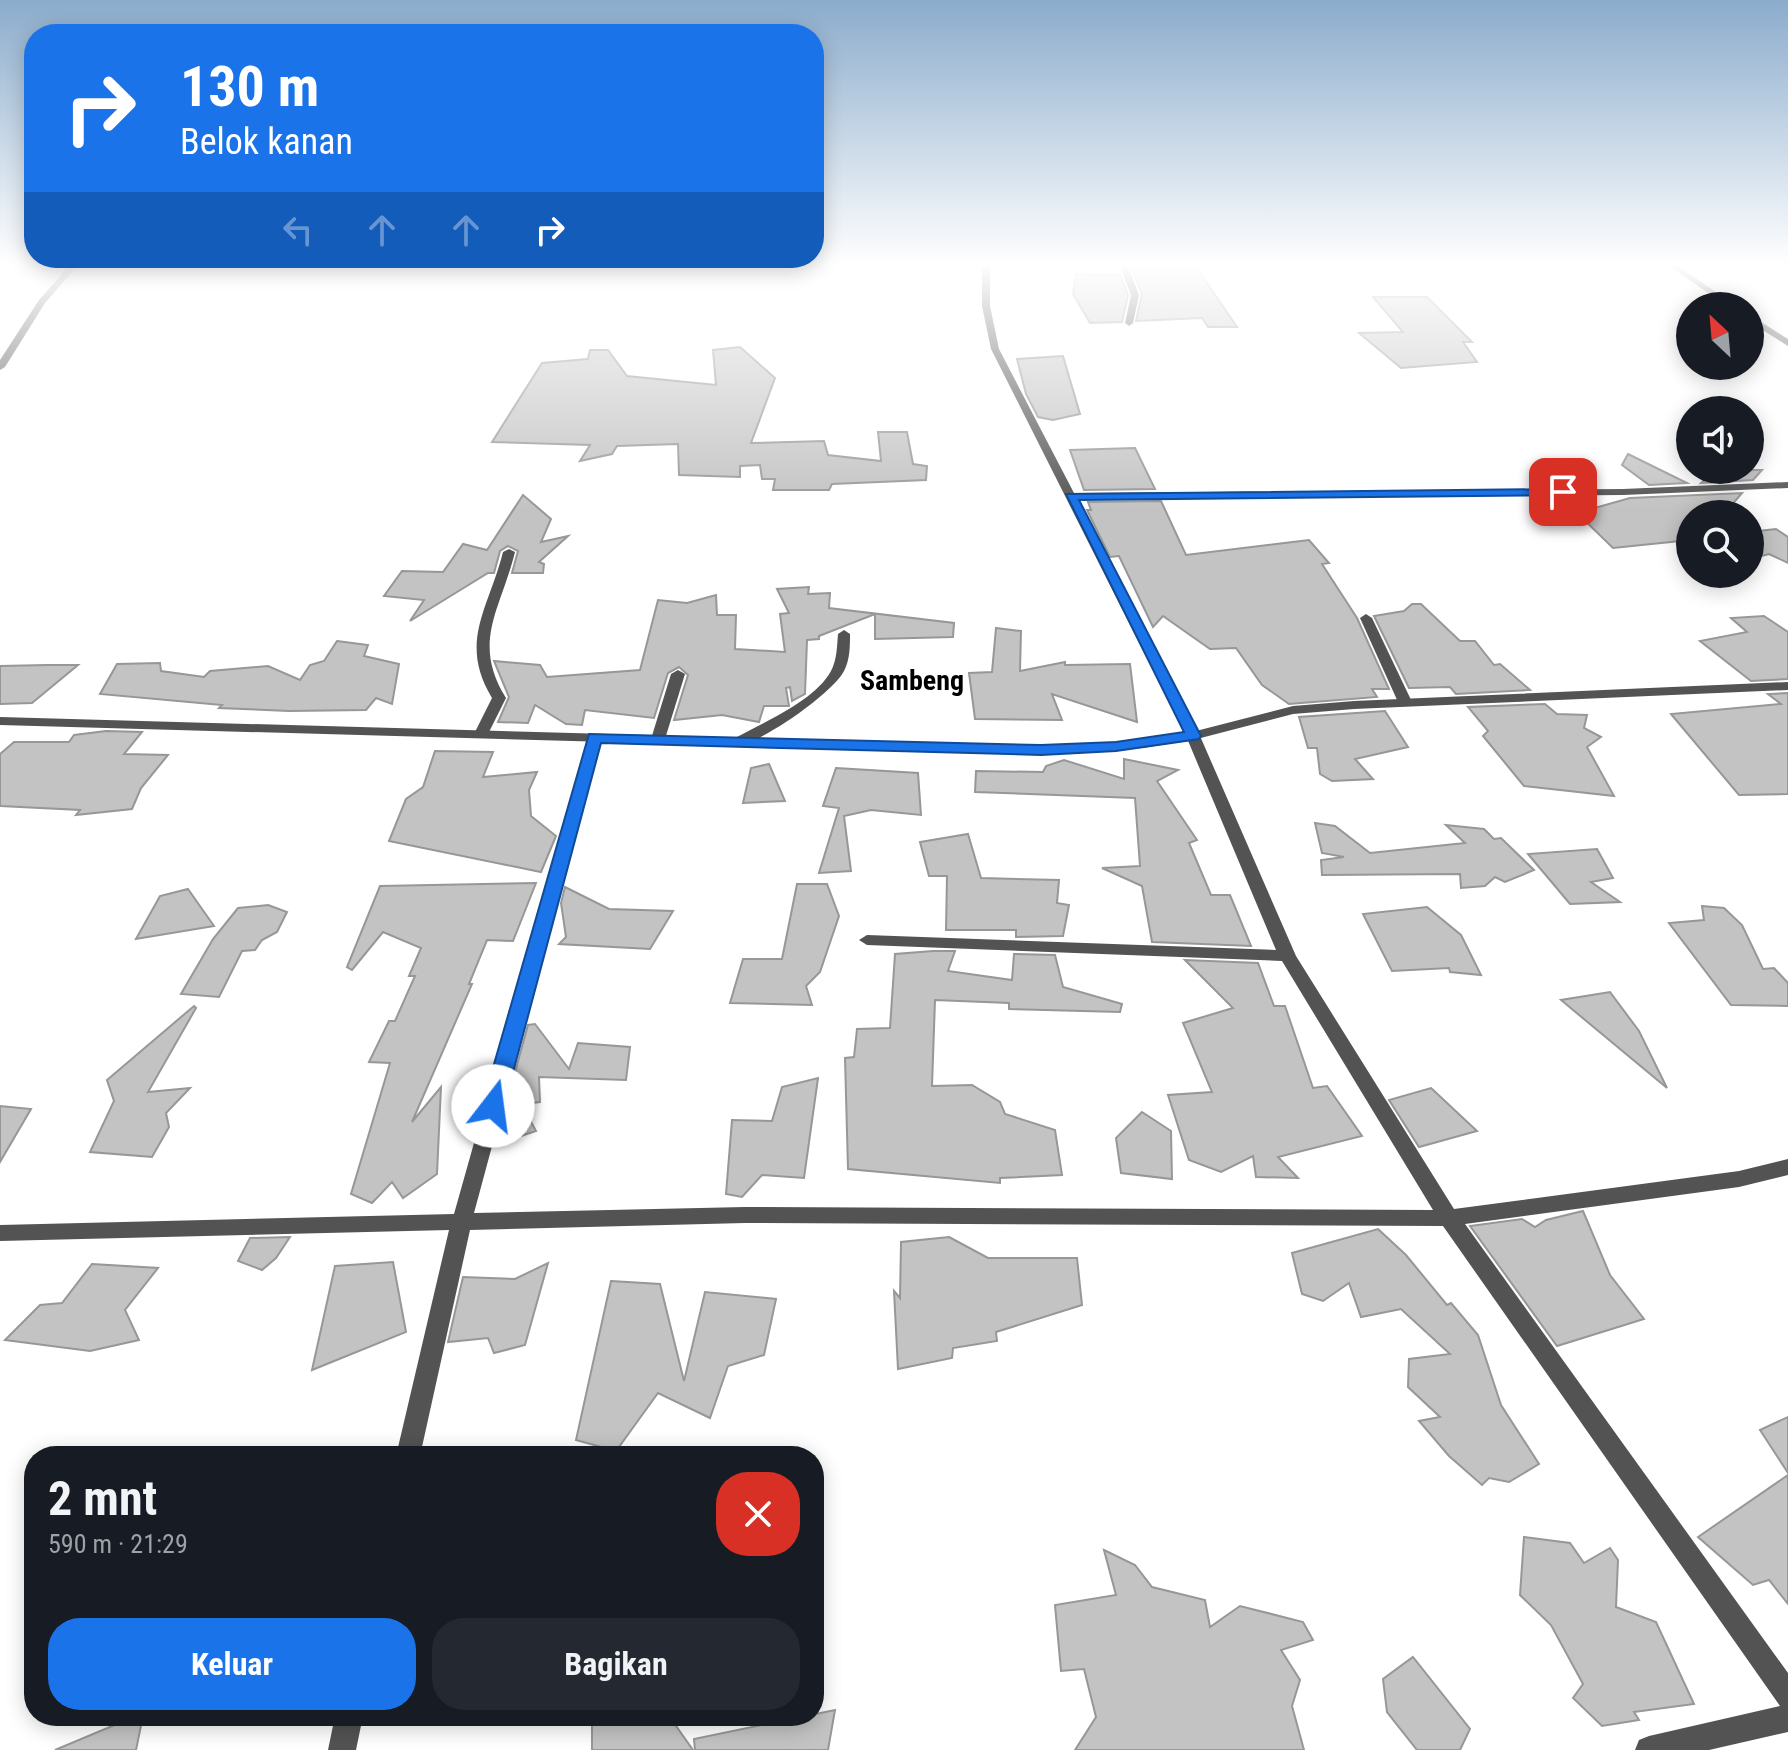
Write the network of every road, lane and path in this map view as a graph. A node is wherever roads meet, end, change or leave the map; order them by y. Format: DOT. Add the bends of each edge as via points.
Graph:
graph roads {
  1 [pos="14,346"];
  2 [pos="994,346"];
  3 [pos="0,367"];
  4 [pos="1788,485"];
  5 [pos="1071,496"];
  6 [pos="509,552"];
  7 [pos="1366,618"];
  8 [pos="844,634"];
  9 [pos="678,674"];
  10 [pos="1788,686"];
  11 [pos="1405,702"];
  12 [pos="0,721"];
  13 [pos="481,734"];
  14 [pos="1193,736"];
  15 [pos="595,738"];
  16 [pos="658,739"];
  17 [pos="738,742"];
  18 [pos="867,940"];
  19 [pos="1287,956"];
  20 [pos="1788,1167"];
  21 [pos="1449,1218"];
  22 [pos="462,1221"];
  23 [pos="0,1233"];
  24 [pos="410,1446"];
  25 [pos="1788,1696"];
  26 [pos="1788,1718"];
  27 [pos="347,1726"];
  28 [pos="342,1750"];
  29 [pos="1649,1750"];
  1 -- 3 [label="street"];
  2 -- 5 [label="street"];
  4 -- 5 [label="street" via="1623,492"];
  5 -- 14 [label="street"];
  6 -- 13 [label="street" via="480,651 487,683 499,698"];
  7 -- 11 [label="street"];
  8 -- 17 [label="street" via="835,676 809,699"];
  9 -- 16 [label="street"];
  10 -- 11 [label="street"];
  11 -- 14 [label="street" via="1293,710"];
  12 -- 13 [label="street"];
  13 -- 15 [label="street"];
  14 -- 17 [label="street" via="1041,750"];
  14 -- 19 [label="street"];
  15 -- 16 [label="street"];
  15 -- 22 [label="street"];
  16 -- 17 [label="street"];
  18 -- 19 [label="street"];
  19 -- 21 [label="street"];
  20 -- 21 [label="street" via="1739,1179"];
  21 -- 22 [label="street" via="745,1215"];
  21 -- 25 [label="street"];
  22 -- 23 [label="street"];
  22 -- 24 [label="street"];
  26 -- 29 [label="street"];
  27 -- 28 [label="street"];
}
